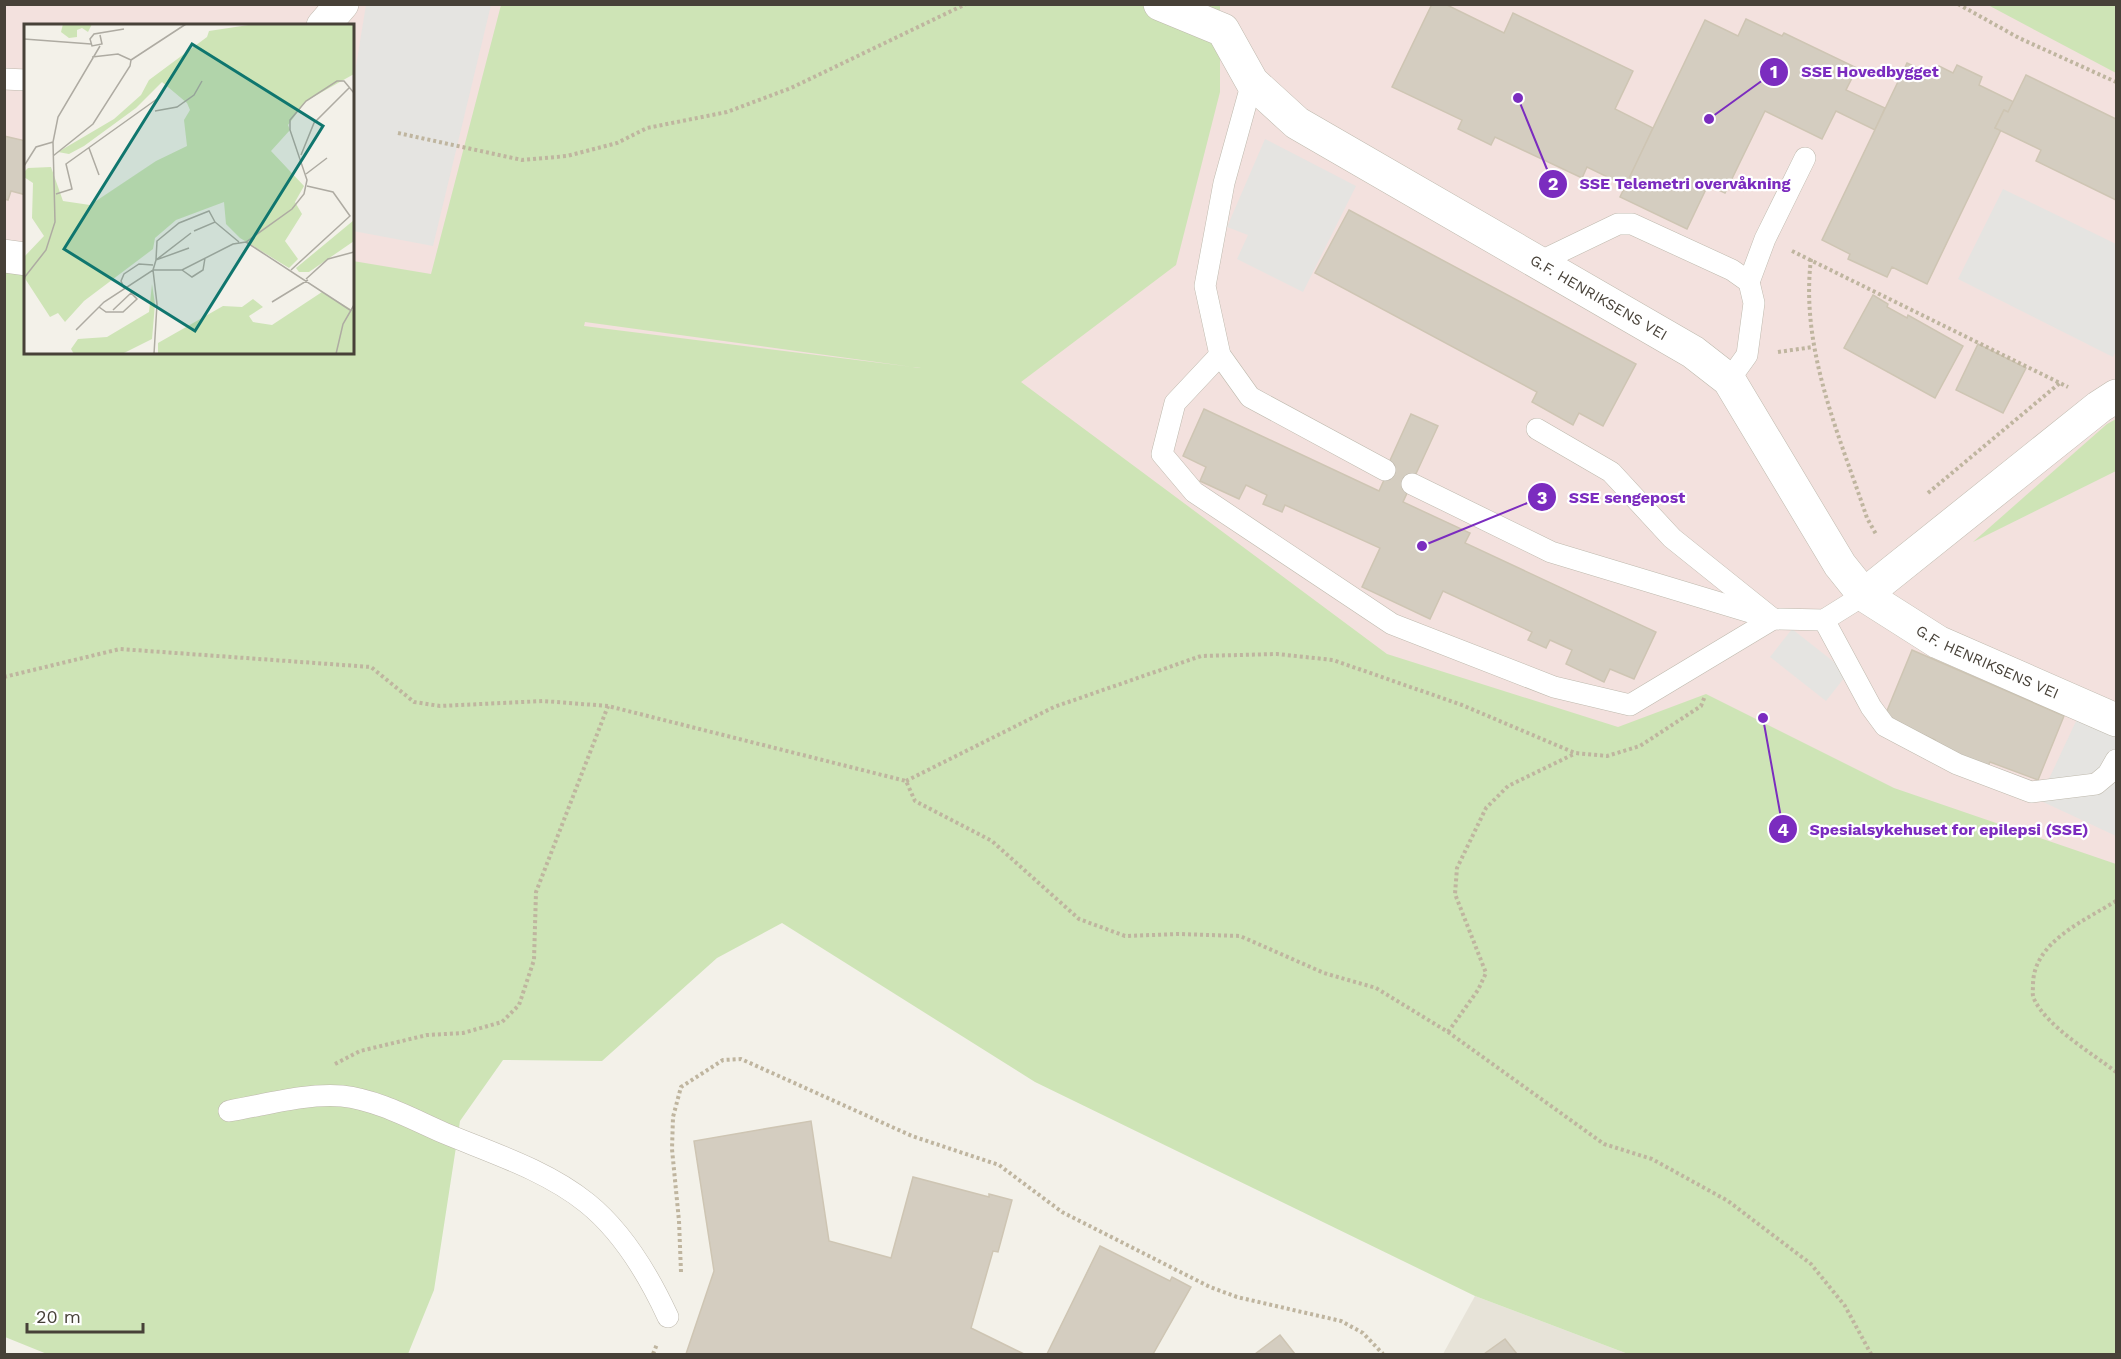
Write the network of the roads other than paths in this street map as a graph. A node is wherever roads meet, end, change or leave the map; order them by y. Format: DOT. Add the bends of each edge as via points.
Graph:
graph roads {
  1 [pos="342,4"];
  2 [pos="1160,4"];
  3 [pos="1224,17"];
  4 [pos="325,24"];
  5 [pos="4,79"];
  6 [pos="24,80"];
  7 [pos="1252,82"];
  8 [pos="1805,158"];
  9 [pos="4,256"];
  10 [pos="24,259"];
  11 [pos="1537,263"];
  12 [pos="1749,282"];
  13 [pos="1220,356"];
  14 [pos="1729,380"];
  15 [pos="2108,402"];
  16 [pos="1537,429"];
  17 [pos="1386,470"];
  18 [pos="1412,484"];
  19 [pos="1864,595"];
  20 [pos="1773,619"];
  21 [pos="1824,620"];
  22 [pos="2116,720"];
  23 [pos="2116,760"];
  24 [pos="229,1111"];
  25 [pos="668,1317"];
  1 -- 4 [label="street"];
  2 -- 3 [label="street, G.F. HENRIKSENS VEI"];
  3 -- 7 [label="street, G.F. HENRIKSENS VEI"];
  5 -- 6 [label="lane"];
  7 -- 11 [label="street, G.F. HENRIKSENS VEI" via="1297,123"];
  7 -- 13 [label="lane" via="1224,183 1205,286"];
  8 -- 12 [label="lane"];
  9 -- 10 [label="street"];
  11 -- 12 [label="lane" via="1618,224 1632,224 1732,270"];
  11 -- 14 [label="street, G.F. HENRIKSENS VEI" via="1693,352"];
  12 -- 14 [label="lane" via="1754,303 1747,355"];
  13 -- 17 [label="lane" via="1250,398"];
  13 -- 20 [label="lane" via="1174,403 1161,454 1194,492 1392,624 1554,687 1630,705"];
  14 -- 19 [label="street, G.F. HENRIKSENS VEI" via="1840,565"];
  15 -- 19 [label="street"];
  16 -- 20 [label="lane" via="1611,472 1672,537"];
  18 -- 20 [label="lane" via="1551,552"];
  19 -- 21 [label="lane"];
  19 -- 22 [label="street, G.F. HENRIKSENS VEI" via="1938,642"];
  20 -- 21 [label="lane"];
  21 -- 23 [label="lane" via="1885,726 1957,764 2031,792 2096,784"];
  24 -- 25 [label="lane" via="313,1097 341,1096 372,1102 538,1172 587,1203 621,1239 653,1285"];
}
